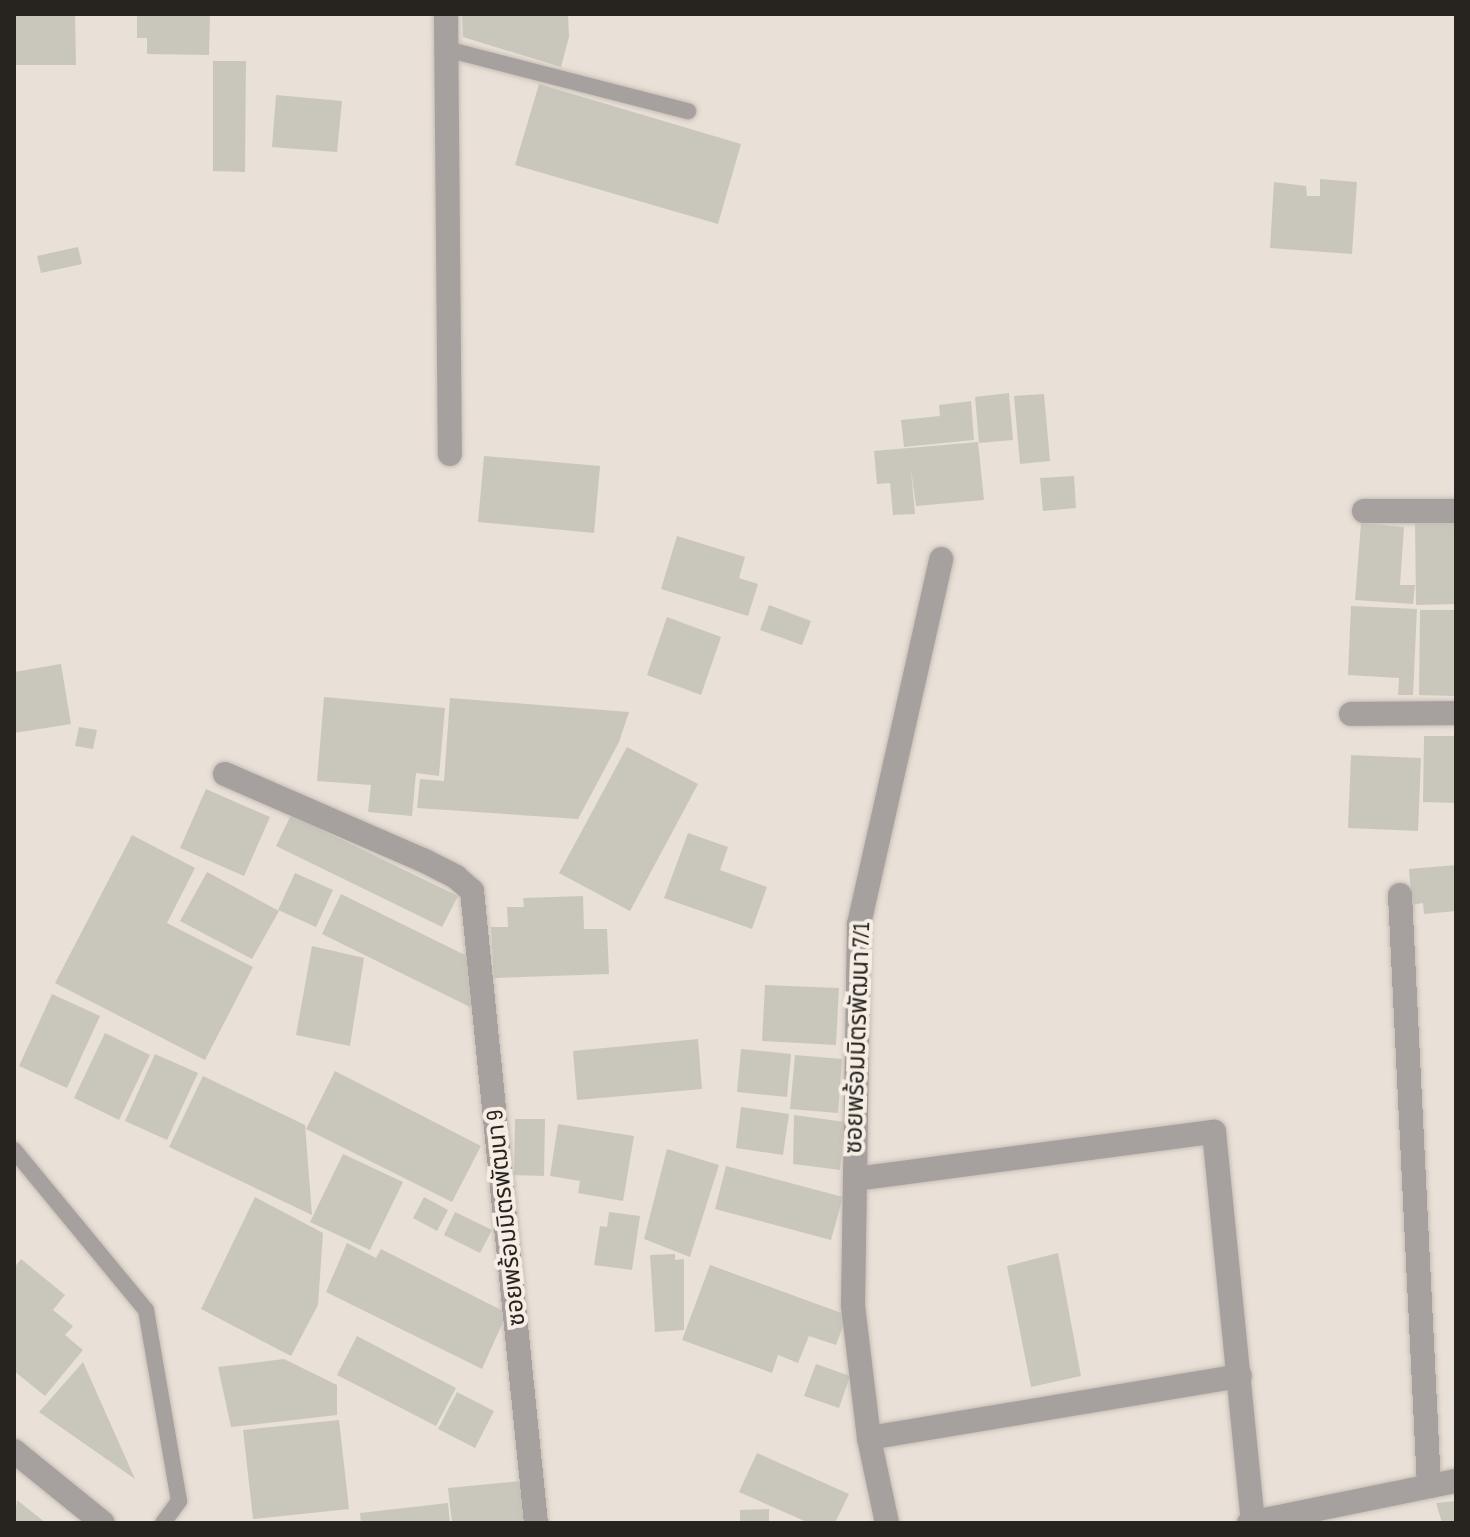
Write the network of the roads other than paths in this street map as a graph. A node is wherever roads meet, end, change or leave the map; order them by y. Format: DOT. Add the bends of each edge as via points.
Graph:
graph roads {
  1 [pos="446,14"];
  2 [pos="446,49"];
  3 [pos="688,111"];
  4 [pos="450,454"];
  5 [pos="1364,511"];
  6 [pos="1456,511"];
  7 [pos="941,559"];
  8 [pos="1456,713"];
  9 [pos="1351,714"];
  10 [pos="225,774"];
  11 [pos="1400,895"];
  12 [pos="14,1150"];
  13 [pos="855,1179"];
  14 [pos="1240,1376"];
  15 [pos="869,1438"];
  16 [pos="14,1451"];
  17 [pos="1456,1481"];
  18 [pos="1429,1486"];
  19 [pos="1283,1519"];
  20 [pos="103,1523"];
  21 [pos="163,1523"];
  22 [pos="536,1523"];
  23 [pos="887,1523"];
  24 [pos="1251,1523"];
  1 -- 2 [label="street"];
  2 -- 3 [label="lane"];
  2 -- 4 [label="street"];
  5 -- 6 [label="street"];
  7 -- 13 [label="street, ซอยพร้อมมิตรพัฒนา 7/1" via="859,924"];
  8 -- 9 [label="street"];
  10 -- 22 [label="street, ซอยพร้อมมิตรพัฒนา 9" via="456,877 472,891"];
  11 -- 18 [label="street"];
  12 -- 21 [label="lane" via="146,1310 179,1501"];
  13 -- 14 [label="street" via="1214,1132"];
  13 -- 15 [label="street, ซอยพร้อมมิตรพัฒนา 7/1" via="853,1305"];
  14 -- 15 [label="street"];
  14 -- 24 [label="street"];
  15 -- 23 [label="street, ซอยพร้อมมิตรพัฒนา 7/1"];
  16 -- 20 [label="street"];
  17 -- 18 [label="street"];
  18 -- 19 [label="street"];
  19 -- 24 [label="street"];
}
